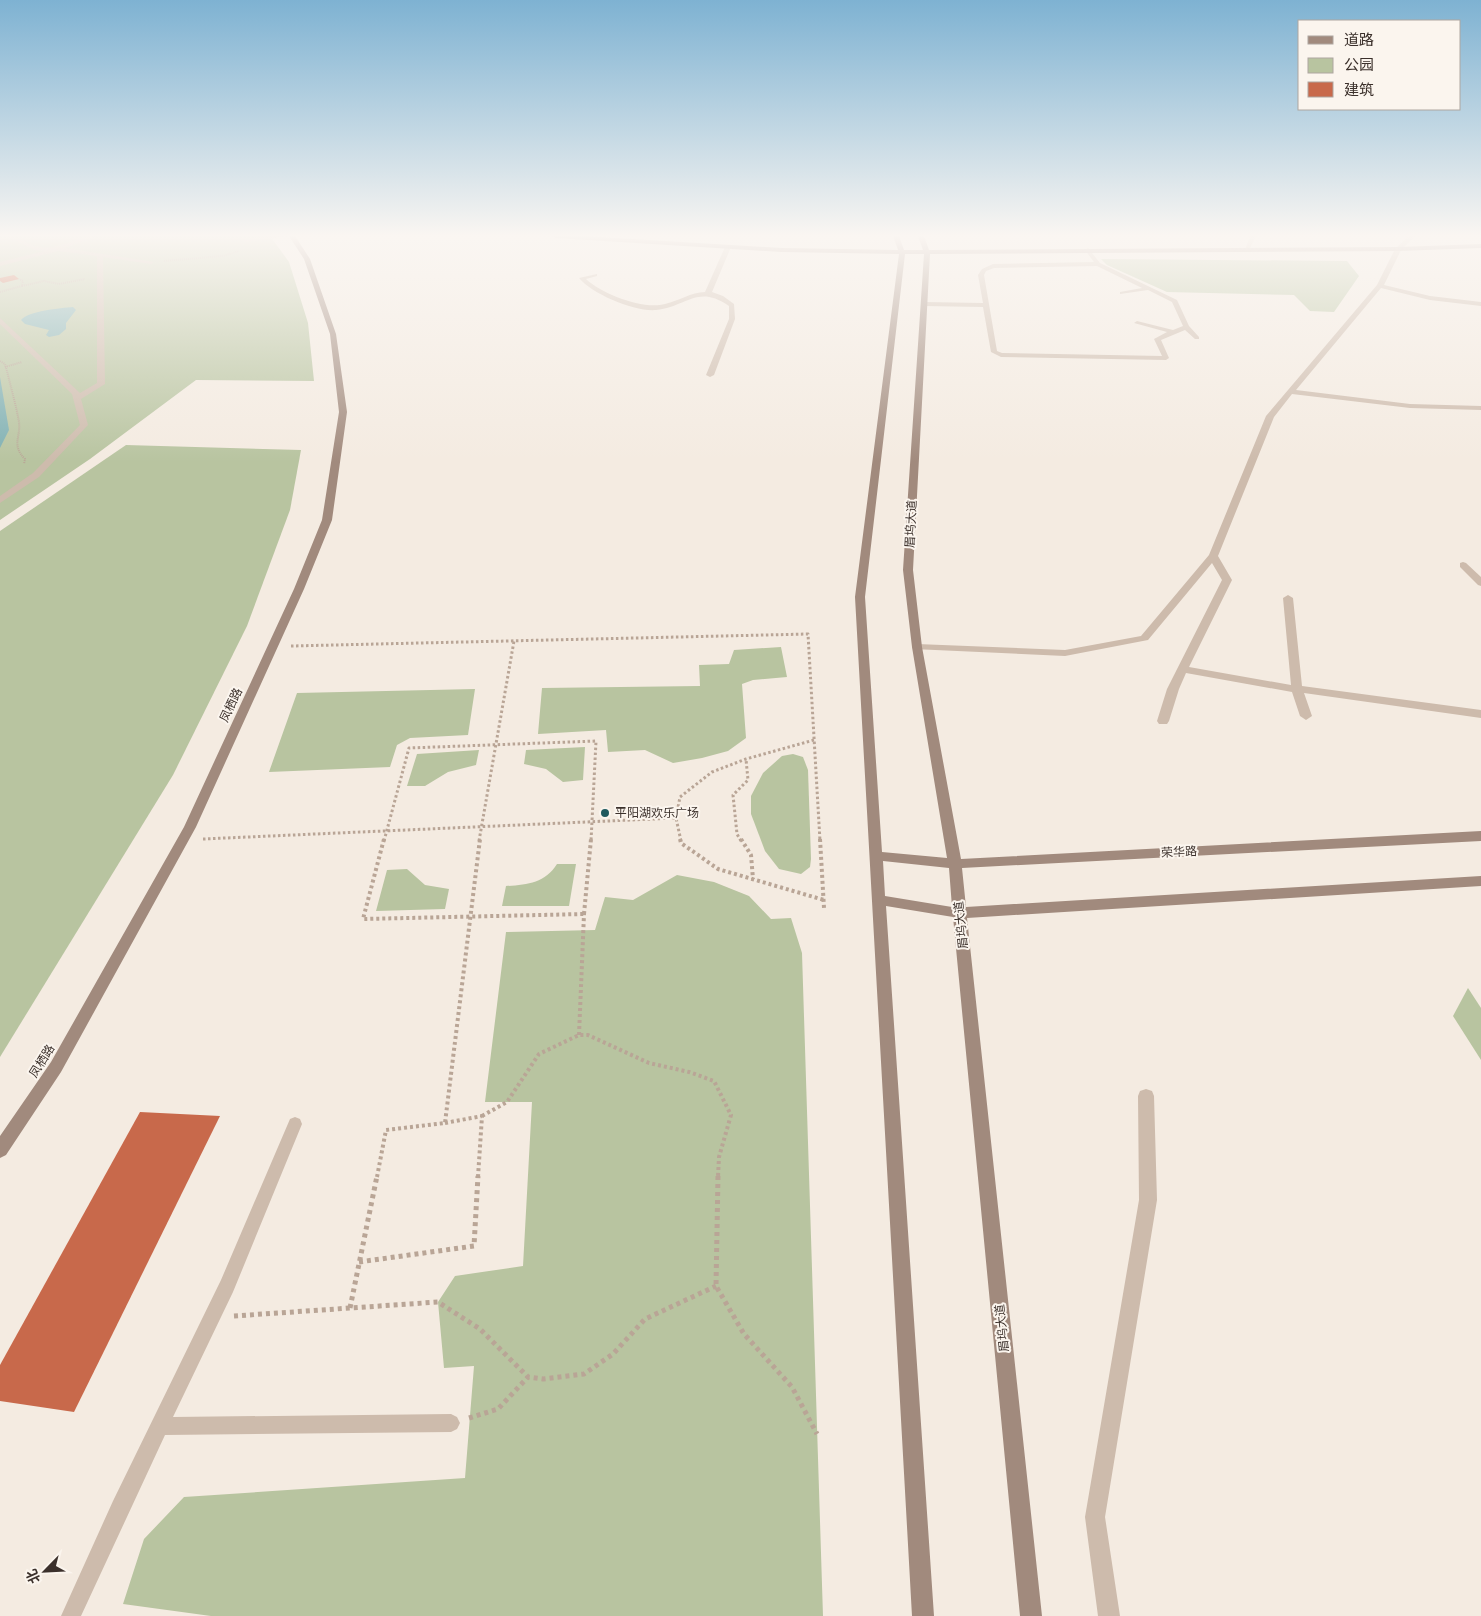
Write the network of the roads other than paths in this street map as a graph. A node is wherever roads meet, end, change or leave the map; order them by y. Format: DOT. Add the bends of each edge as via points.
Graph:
graph roads {
  1 [pos="100,311"];
  2 [pos="325,311"];
  3 [pos="732,311"];
  4 [pos="895,311"];
  5 [pos="924,311"];
  6 [pos="988,311"];
  7 [pos="1179,311"];
  8 [pos="1359,311"];
  9 [pos="0,320"];
  10 [pos="1137,323"];
  11 [pos="1186,327"];
  12 [pos="1173,332"];
  13 [pos="1197,338"];
  14 [pos="710,375"];
  15 [pos="1291,392"];
  16 [pos="77,398"];
  17 [pos="1481,408"];
  18 [pos="0,500"];
  19 [pos="1213,556"];
  20 [pos="1463,565"];
  21 [pos="1481,583"];
  22 [pos="1288,598"];
  23 [pos="916,647"];
  24 [pos="1183,669"];
  25 [pos="1297,689"];
  26 [pos="1481,714"];
  27 [pos="1306,716"];
  28 [pos="1163,721"];
  29 [pos="1481,836"];
  30 [pos="877,856"];
  31 [pos="955,864"];
  32 [pos="1481,881"];
  33 [pos="880,900"];
  34 [pos="960,913"];
  35 [pos="1146,1096"];
  36 [pos="295,1124"];
  37 [pos="0,1150"];
  38 [pos="451,1424"];
  39 [pos="160,1426"];
  40 [pos="71,1616"];
  41 [pos="923,1616"];
  42 [pos="1031,1616"];
  43 [pos="1110,1616"];
  1 -- 16 [label="street" via="101,384"];
  2 -- 37 [label="street, 凤栖路" via="333,334 343,412 327,520 183,840 56,1067"];
  3 -- 14 [label="street"];
  4 -- 30 [label="street" via="860,597"];
  5 -- 23 [label="street, 眉坞大道" via="908,570"];
  6 -- 12 [label="lane" via="994,352 1001,354 1166,358 1157,338"];
  7 -- 11 [label="lane"];
  8 -- 15 [label="street"];
  9 -- 16 [label="street" via="76,393"];
  10 -- 12 [label="lane"];
  11 -- 12 [label="lane"];
  11 -- 13 [label="lane"];
  15 -- 17 [label="street" via="1394,404"];
  15 -- 19 [label="street" via="1270,416"];
  16 -- 18 [label="street" via="84,425 36,475"];
  19 -- 23 [label="street" via="1144,638 1065,653"];
  19 -- 24 [label="street" via="1227,580"];
  20 -- 21 [label="street"];
  22 -- 25 [label="street"];
  23 -- 31 [label="street, 眉坞大道"];
  24 -- 25 [label="street"];
  24 -- 28 [label="street"];
  25 -- 26 [label="street"];
  25 -- 27 [label="street"];
  29 -- 31 [label="street, 荣华路"];
  30 -- 31 [label="street, 荣华路"];
  30 -- 33 [label="street"];
  31 -- 34 [label="street, 眉坞大道"];
  32 -- 34 [label="street"];
  33 -- 34 [label="street"];
  33 -- 41 [label="street"];
  34 -- 42 [label="street, 眉坞大道"];
  35 -- 43 [label="street" via="1148,1200 1095,1517"];
  36 -- 39 [label="lane" via="227,1286"];
  38 -- 39 [label="lane"];
  39 -- 40 [label="lane"];
}
